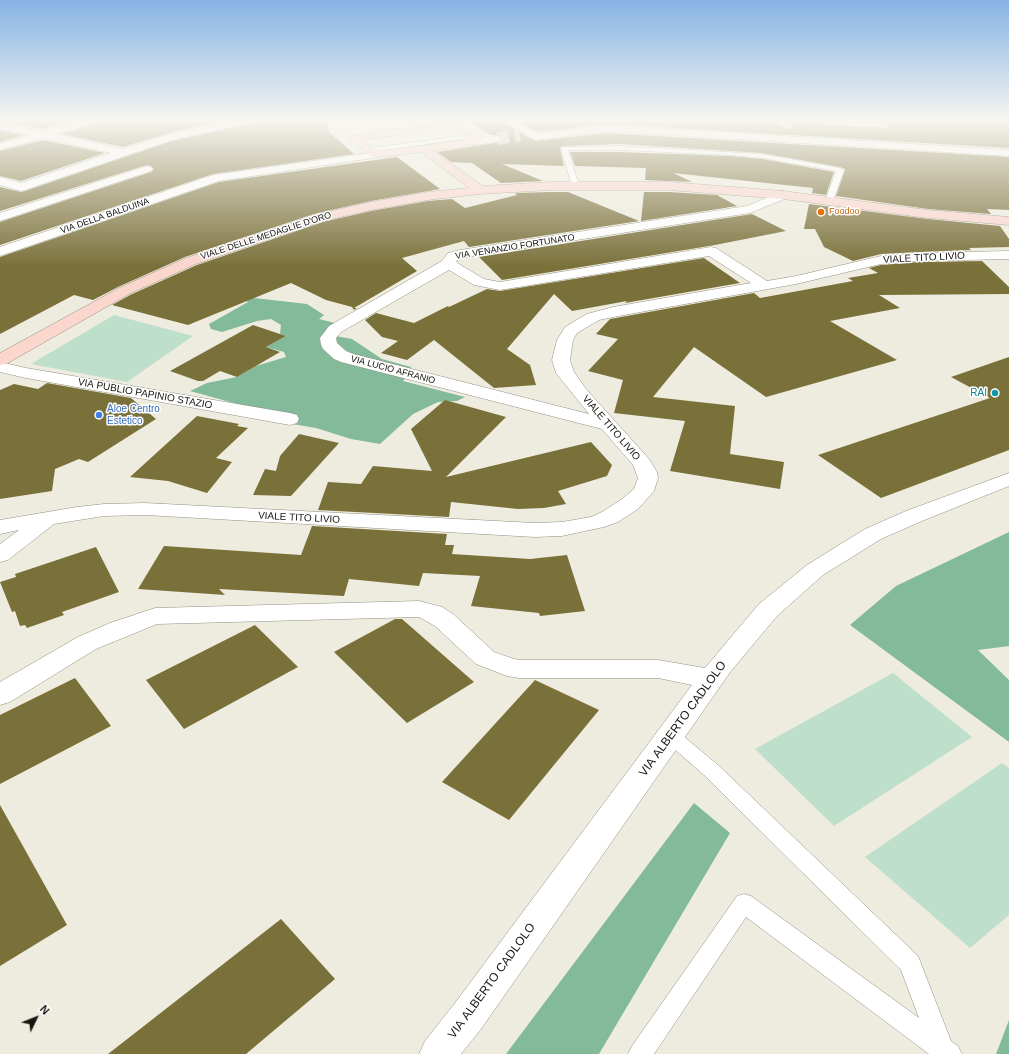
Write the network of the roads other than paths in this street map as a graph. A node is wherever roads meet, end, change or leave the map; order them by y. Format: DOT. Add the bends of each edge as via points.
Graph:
graph roads {
  1 [pos="74,168"];
  2 [pos="278,168"];
  3 [pos="450,168"];
  4 [pos="570,168"];
  5 [pos="830,168"];
  6 [pos="147,169"];
  7 [pos="0,181"];
  8 [pos="575,185"];
  9 [pos="480,190"];
  10 [pos="759,193"];
  11 [pos="783,195"];
  12 [pos="829,201"];
  13 [pos="36,205"];
  14 [pos="750,209"];
  15 [pos="0,217"];
  16 [pos="1009,221"];
  17 [pos="88,222"];
  18 [pos="0,252"];
  19 [pos="1009,255"];
  20 [pos="450,263"];
  21 [pos="765,286"];
  22 [pos="0,360"];
  23 [pos="0,367"];
  24 [pos="290,419"];
  25 [pos="608,425"];
  26 [pos="1006,483"];
  27 [pos="50,518"];
  28 [pos="0,527"];
  29 [pos="0,555"];
  30 [pos="712,679"];
  31 [pos="0,695"];
  32 [pos="670,735"];
  33 [pos="946,1051"];
  34 [pos="438,1054"];
  35 [pos="640,1054"];
  1 -- 7 [label="street" via="21,186"];
  2 -- 17 [label="street, VIA DELLA BALDUINA" via="217,178"];
  3 -- 9 [label="main road"];
  4 -- 8 [label="lane"];
  5 -- 12 [label="lane" via="840,170"];
  6 -- 13 [label="street"];
  8 -- 9 [label="main road, VIALE DELLE MEDAGLIE D'ORO"];
  8 -- 10 [label="main road, VIALE DELLE MEDAGLIE D'ORO" via="662,186"];
  9 -- 22 [label="main road, VIALE DELLE MEDAGLIE D'ORO" via="371,206 305,222 229,247 140,283"];
  10 -- 11 [label="main road, VIALE DELLE MEDAGLIE D'ORO"];
  10 -- 14 [label="street"];
  11 -- 12 [label="main road, VIALE DELLE MEDAGLIE D'ORO"];
  11 -- 14 [label="street, VIA VENANZIO FORTUNATO"];
  12 -- 16 [label="main road, VIALE DELLE MEDAGLIE D'ORO"];
  13 -- 15 [label="street"];
  13 -- 17 [label="street"];
  14 -- 20 [label="street, VIA VENANZIO FORTUNATO" via="460,254 451,257"];
  17 -- 18 [label="street, VIA DELLA BALDUINA"];
  19 -- 21 [label="street, VIALE TITO LIVIO" via="896,258"];
  20 -- 21 [label="street, VIA VENANZIO FORTUNATO" via="479,282 500,286 711,251"];
  20 -- 25 [label="street, VIA LUCIO AFRANIO" via="335,329 328,338 330,345 347,358"];
  21 -- 25 [label="street, VIALE TITO LIVIO" via="613,312 593,317 571,330 562,352 564,373"];
  23 -- 24 [label="street, VIA PUBLIO PAPINIO STAZIO"];
  25 -- 27 [label="street, VIALE TITO LIVIO" via="642,463 647,472 646,486 639,496 621,511 596,522 573,527 523,530 145,509 104,510"];
  26 -- 30 [label="street, VIA ALBERTO CADLOLO" via="894,524 830,560 768,610"];
  27 -- 28 [label="street, VIALE TITO LIVIO"];
  27 -- 29 [label="street"];
  30 -- 31 [label="street" via="658,669 519,669 485,658 444,620 419,609 155,616 87,643"];
  30 -- 32 [label="street, VIA ALBERTO CADLOLO"];
  32 -- 33 [label="lane" via="711,770 910,963"];
  32 -- 34 [label="street, VIA ALBERTO CADLOLO"];
  33 -- 35 [label="lane" via="744,903"];
}
